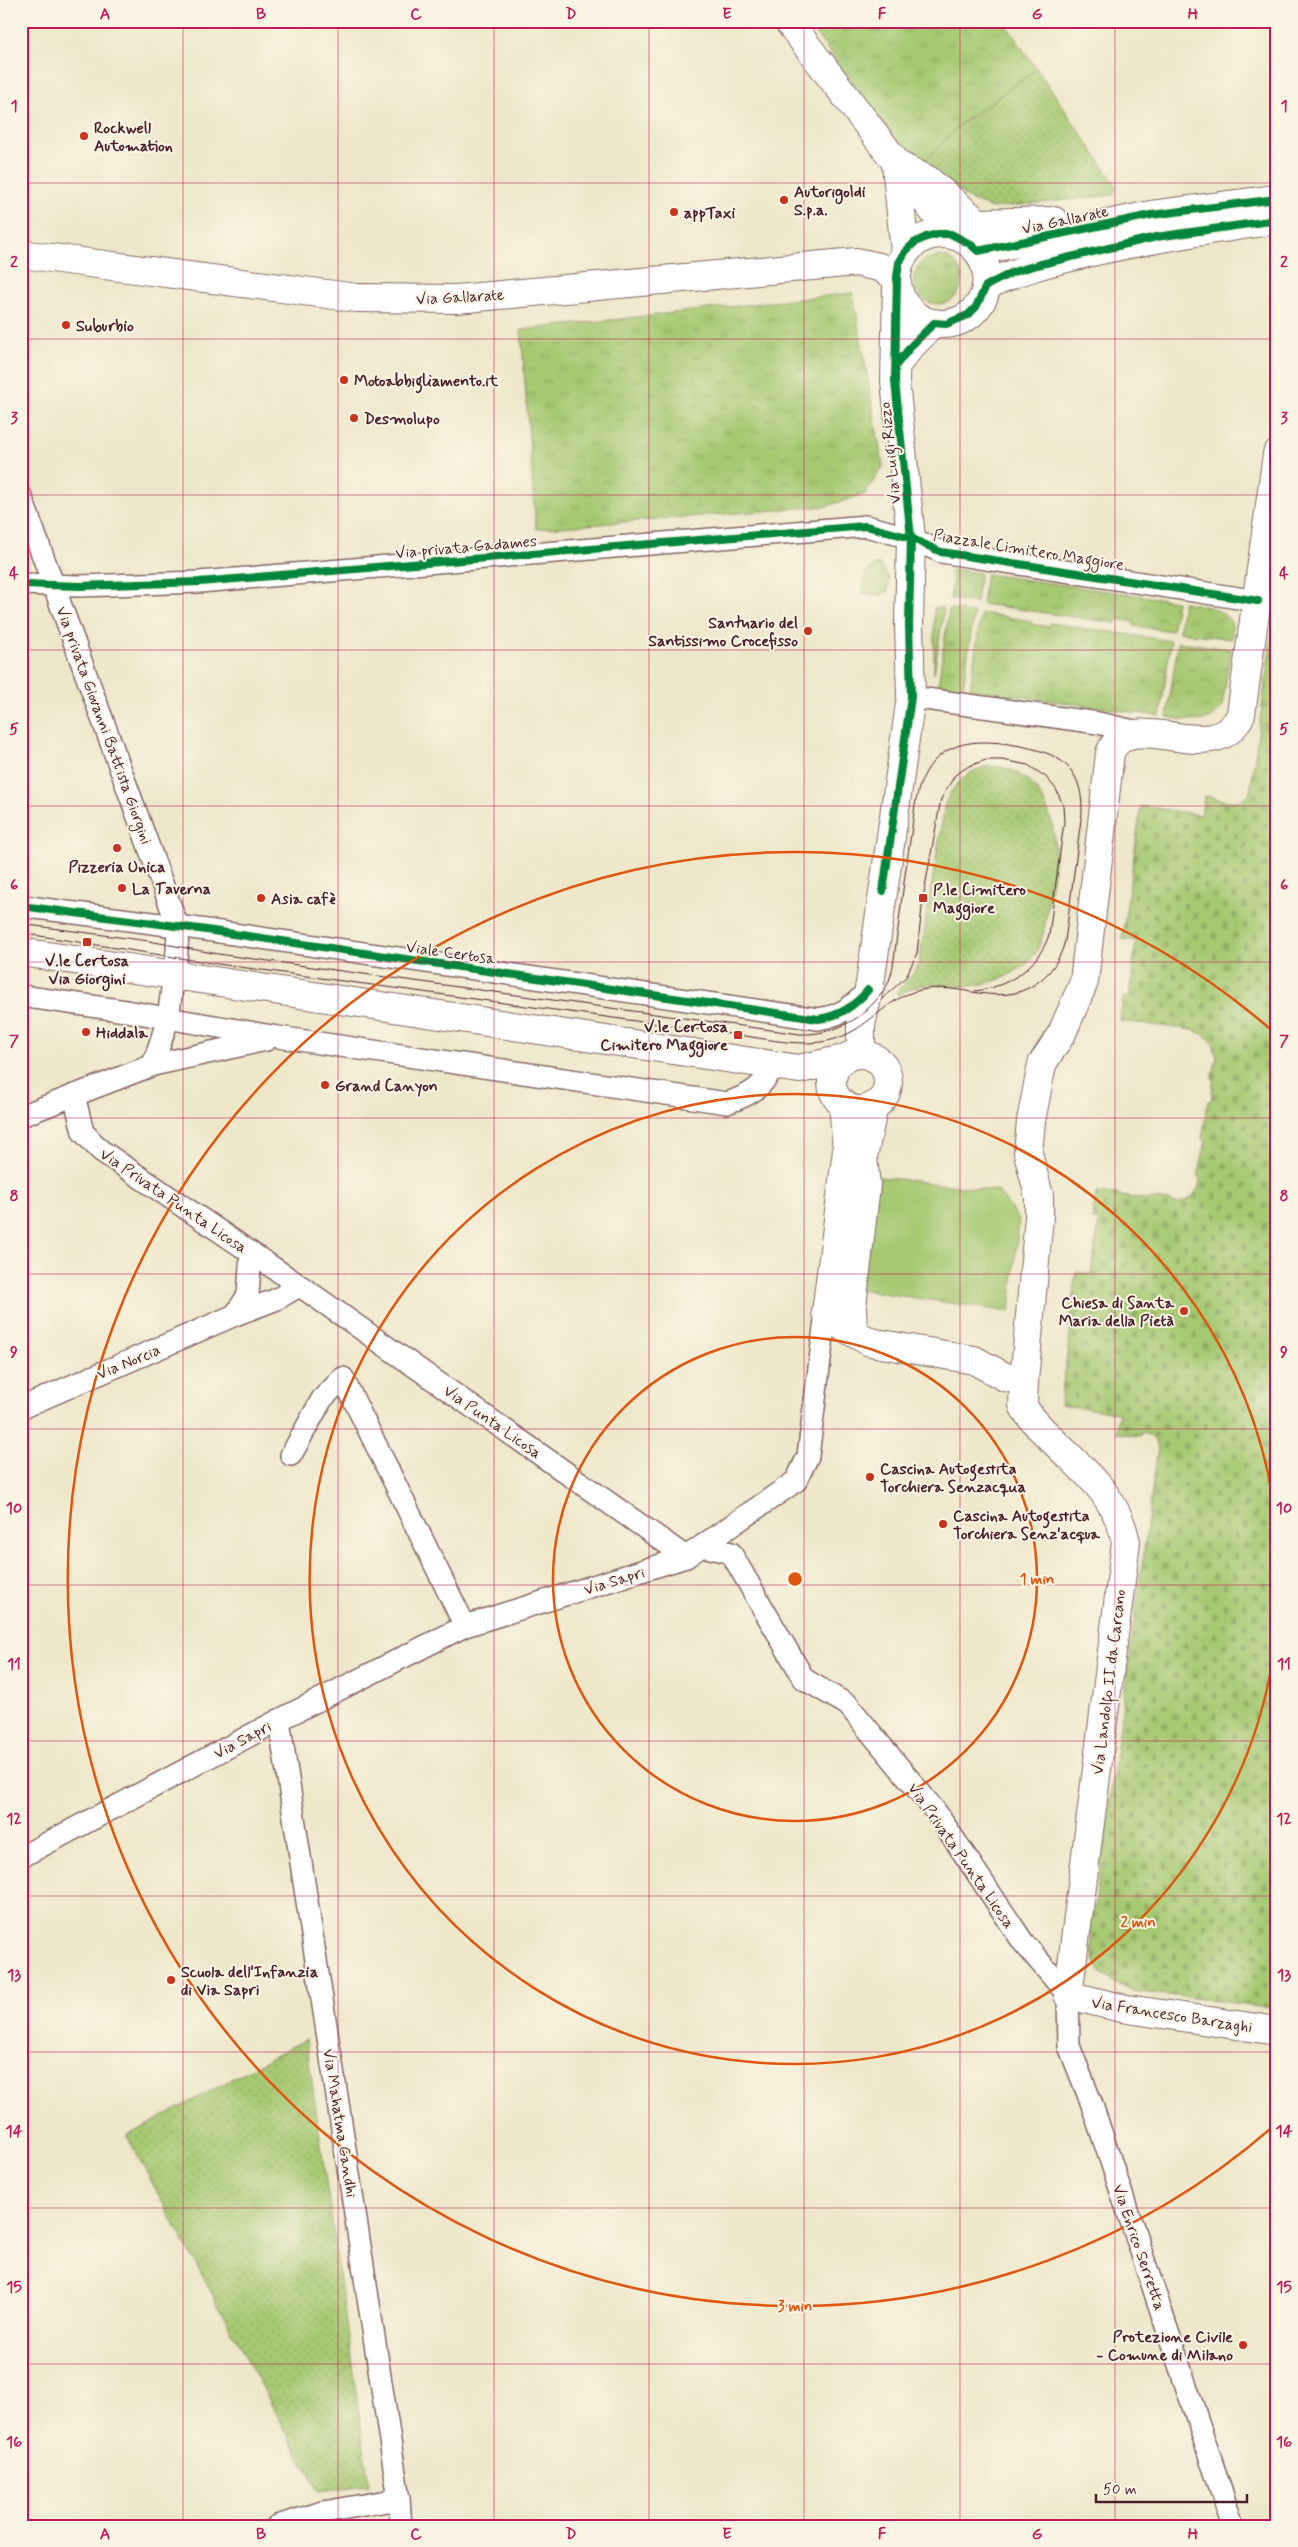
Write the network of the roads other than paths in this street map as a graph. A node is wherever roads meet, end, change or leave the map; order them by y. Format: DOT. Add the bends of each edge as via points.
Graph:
graph roads {
  1 [pos="788,21"];
  2 [pos="896,164"];
  3 [pos="1277,199"];
  4 [pos="1151,215"];
  5 [pos="1277,220"];
  6 [pos="951,234"];
  7 [pos="978,251"];
  8 [pos="21,254"];
  9 [pos="900,271"];
  10 [pos="986,286"];
  11 [pos="934,323"];
  12 [pos="896,365"];
  13 [pos="1277,454"];
  14 [pos="21,496"];
  15 [pos="911,538"];
  16 [pos="21,584"];
  17 [pos="56,586"];
  18 [pos="1258,601"];
  19 [pos="911,697"];
  20 [pos="1144,733"];
  21 [pos="21,906"];
  22 [pos="178,927"];
  23 [pos="21,952"];
  24 [pos="174,976"];
  25 [pos="868,990"];
  26 [pos="21,996"];
  27 [pos="168,1019"];
  28 [pos="278,1038"];
  29 [pos="852,1056"];
  30 [pos="153,1065"];
  31 [pos="786,1067"];
  32 [pos="74,1095"];
  33 [pos="839,1098"];
  34 [pos="874,1105"];
  35 [pos="21,1116"];
  36 [pos="251,1253"];
  37 [pos="299,1286"];
  38 [pos="826,1312"];
  39 [pos="235,1315"];
  40 [pos="853,1332"];
  41 [pos="1024,1393"];
  42 [pos="21,1408"];
  43 [pos="291,1455"];
  44 [pos="694,1552"];
  45 [pos="465,1626"];
  46 [pos="279,1720"];
  47 [pos="21,1857"];
  48 [pos="1068,1995"];
  49 [pos="1277,2031"];
  50 [pos="399,2499"];
  51 [pos="277,2526"];
  52 [pos="400,2526"];
  53 [pos="1233,2526"];
  1 -- 2 [label="main road"];
  2 -- 4 [label="main road" via="928,180 978,223"];
  2 -- 6 [label="main road"];
  2 -- 9 [label="main road, Via Luigi Rizzo"];
  3 -- 4 [label="main road, Via Gallarate"];
  4 -- 7 [label="main road, Via Gallarate"];
  5 -- 10 [label="main road" via="1156,237 1037,265 1013,272"];
  6 -- 7 [label="main road"];
  6 -- 9 [label="main road" via="938,234 914,243"];
  7 -- 10 [label="main road" via="986,274"];
  8 -- 9 [label="main road, Via Gallarate" via="357,298 458,299 856,262"];
  9 -- 11 [label="main road" via="901,300 921,319"];
  9 -- 12 [label="main road, Via Luigi Rizzo"];
  10 -- 11 [label="main road" via="976,307 968,315 946,324"];
  11 -- 12 [label="main road"];
  12 -- 15 [label="main road, Via Luigi Rizzo"];
  13 -- 18 [label="main road"];
  14 -- 17 [label="street, Via privata Giovanni Battista Giorgini"];
  15 -- 17 [label="street, Via privata Gadames" via="866,526 200,582"];
  15 -- 18 [label="street, Piazzale Cimitero Maggiore" via="941,552"];
  15 -- 19 [label="main road, Piazzale Cimitero Maggiore"];
  16 -- 17 [label="street, Via privata Gadames"];
  17 -- 22 [label="street, Via privata Giovanni Battista Giorgini"];
  18 -- 20 [label="main road" via="1238,722 1223,735 1206,740"];
  19 -- 20 [label="street" via="1098,723"];
  19 -- 25 [label="main road, Piazzale Cimitero Maggiore"];
  20 -- 41 [label="main road" via="1122,738 1112,746 1084,982 1062,1033 1042,1064 1031,1121 1028,1153 1039,1196 1039,1216"];
  21 -- 22 [label="street, Viale Certosa"];
  22 -- 24 [label="street"];
  22 -- 25 [label="street, Viale Certosa" via="818,1019 843,1012"];
  23 -- 24 [label="main road"];
  24 -- 27 [label="street"];
  24 -- 31 [label="main road"];
  25 -- 29 [label="main road, Piazzale Cimitero Maggiore"];
  26 -- 27 [label="street"];
  27 -- 28 [label="street"];
  27 -- 30 [label="street"];
  28 -- 30 [label="street"];
  28 -- 31 [label="street" via="727,1103 747,1096"];
  29 -- 31 [label="main road"];
  29 -- 33 [label="main road" via="833,1074"];
  29 -- 34 [label="main road" via="872,1056 880,1063 887,1078 884,1094"];
  30 -- 32 [label="street"];
  31 -- 33 [label="main road"];
  32 -- 35 [label="street"];
  32 -- 36 [label="street, Via Privata Punta Licosa" via="88,1140"];
  33 -- 34 [label="main road" via="862,1109"];
  33 -- 38 [label="main road" via="847,1150"];
  34 -- 40 [label="main road" via="863,1157 866,1185 852,1307"];
  36 -- 37 [label="street, Via Privata Punta Licosa"];
  36 -- 39 [label="street" via="248,1295"];
  37 -- 39 [label="street, Via Norcia" via="277,1299"];
  37 -- 44 [label="street, Via Punta Licosa"];
  38 -- 40 [label="main road"];
  38 -- 44 [label="street" via="808,1456 803,1469 796,1480"];
  39 -- 42 [label="street, Via Norcia"];
  40 -- 41 [label="main road" via="870,1342 974,1360 1005,1377"];
  41 -- 48 [label="main road, Via Landolfo II da Carcano" via="1031,1418 1097,1483 1115,1506 1126,1542"];
  43 -- 45 [label="street" via="322,1400 343,1378"];
  44 -- 45 [label="street, Via Sapri"];
  44 -- 48 [label="street, Via Privata Punta Licosa" via="731,1553 804,1679 848,1705 936,1812 1023,1942"];
  45 -- 46 [label="street, Via Sapri"];
  46 -- 47 [label="street, Via Sapri"];
  46 -- 50 [label="street, Via Mahatma Gandhi"];
  48 -- 49 [label="main road, Via Francesco Barzaghi" via="1121,2008"];
  48 -- 53 [label="street, Via Enrico Serretta" via="1069,2046 1091,2102"];
  50 -- 51 [label="street" via="324,2512"];
  50 -- 52 [label="street, Via Mahatma Gandhi"];
}
